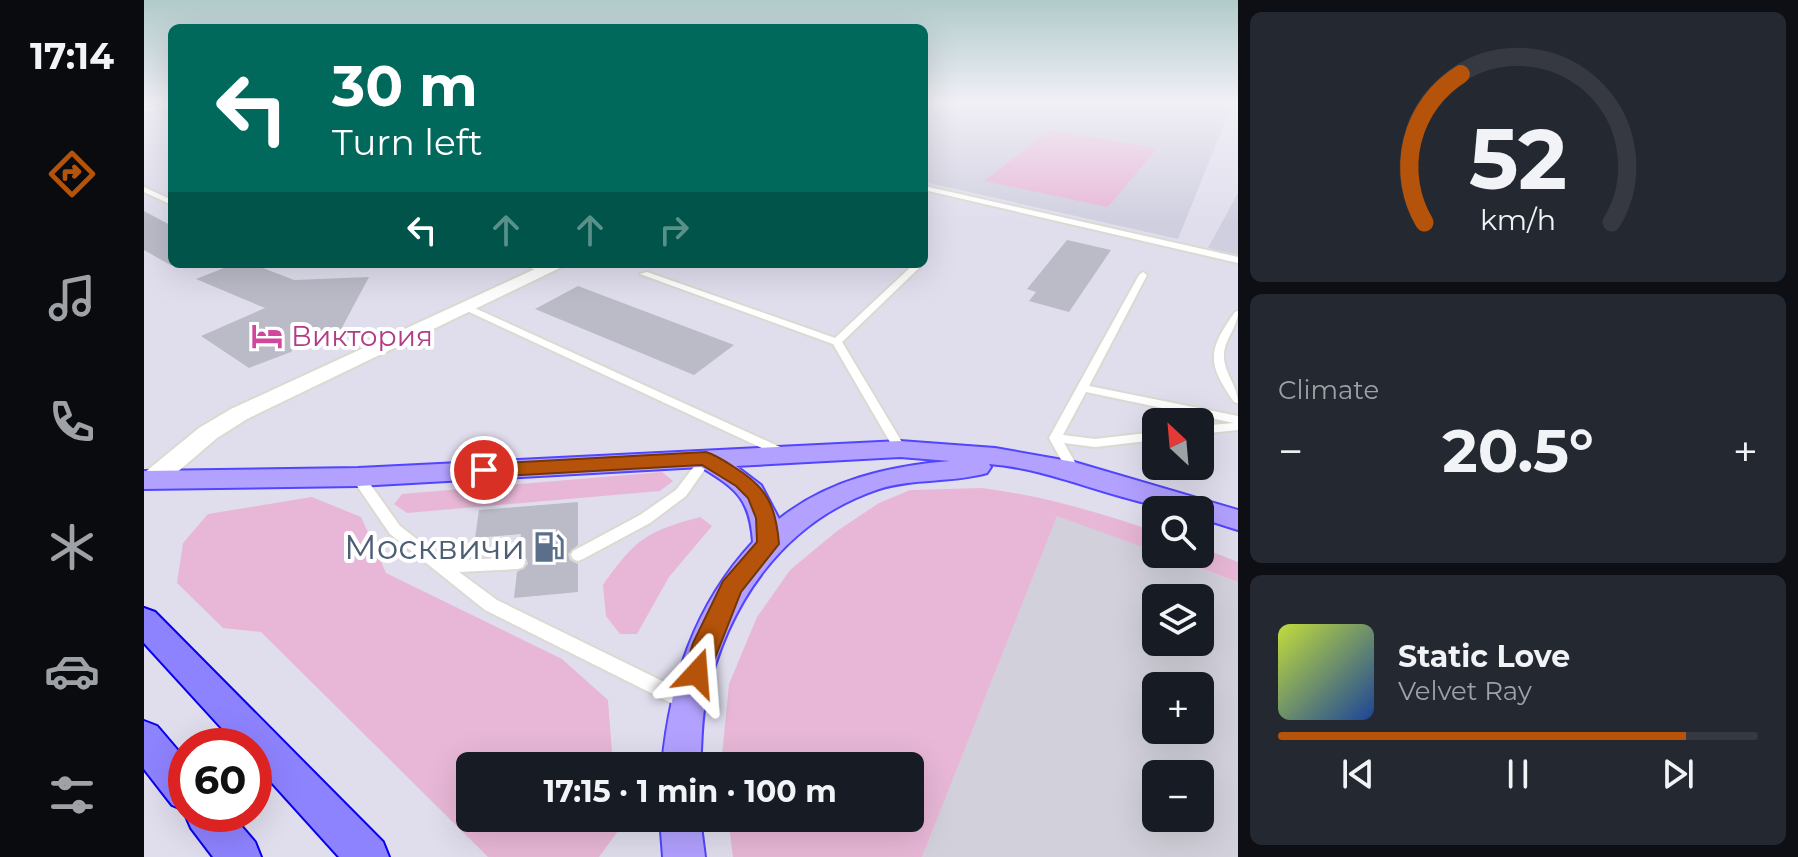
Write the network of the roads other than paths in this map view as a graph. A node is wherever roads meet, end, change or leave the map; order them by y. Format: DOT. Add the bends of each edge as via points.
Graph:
graph roads {
  1 [pos="144,189"];
  2 [pos="928,189"];
  3 [pos="168,201"];
  4 [pos="1238,260"];
  5 [pos="553,268"];
  6 [pos="915,268"];
  7 [pos="644,274"];
  8 [pos="1143,275"];
  9 [pos="468,308"];
  10 [pos="1238,314"];
  11 [pos="837,342"];
  12 [pos="1083,388"];
  13 [pos="1238,400"];
  14 [pos="1238,423"];
  15 [pos="1214,427"];
  16 [pos="1055,438"];
  17 [pos="1142,438"];
  18 [pos="900,449"];
  19 [pos="785,455"];
  20 [pos="706,459"];
  21 [pos="1074,471"];
  22 [pos="358,477"];
  23 [pos="148,480"];
  24 [pos="1238,520"];
  25 [pos="768,544"];
  26 [pos="578,555"];
  27 [pos="518,563"];
  28 [pos="442,567"];
  29 [pos="144,621"];
  30 [pos="687,702"];
  31 [pos="144,739"];
  32 [pos="682,752"];
  33 [pos="168,769"];
  34 [pos="220,832"];
  35 [pos="681,832"];
  36 [pos="240,857"];
  37 [pos="368,857"];
  38 [pos="684,857"];
  1 -- 3 [label="lane"];
  2 -- 4 [label="lane"];
  5 -- 9 [label="street"];
  6 -- 11 [label="lane"];
  7 -- 11 [label="lane"];
  8 -- 12 [label="lane"];
  9 -- 19 [label="lane"];
  9 -- 23 [label="street" via="239,414"];
  10 -- 13 [label="lane" via="1216,356"];
  11 -- 18 [label="lane"];
  12 -- 14 [label="lane"];
  12 -- 16 [label="lane"];
  14 -- 15 [label="lane"];
  16 -- 17 [label="lane" via="1106,443"];
  16 -- 21 [label="lane"];
  18 -- 19 [label="main road"];
  18 -- 21 [label="main road" via="995,456"];
  19 -- 20 [label="main road"];
  20 -- 22 [label="main road"];
  20 -- 25 [label="main road" via="756,495 766,518"];
  20 -- 26 [label="lane" via="681,493"];
  21 -- 24 [label="main road"];
  21 -- 25 [label="main road" via="979,467 919,472 868,484 816,507"];
  22 -- 23 [label="main road"];
  22 -- 28 [label="lane" via="395,530"];
  25 -- 30 [label="main road" via="731,587"];
  27 -- 28 [label="lane"];
  28 -- 30 [label="lane" via="491,605"];
  29 -- 37 [label="highway"];
  30 -- 32 [label="main road"];
  31 -- 33 [label="highway"];
  34 -- 36 [label="highway"];
  35 -- 38 [label="main road"];
}
